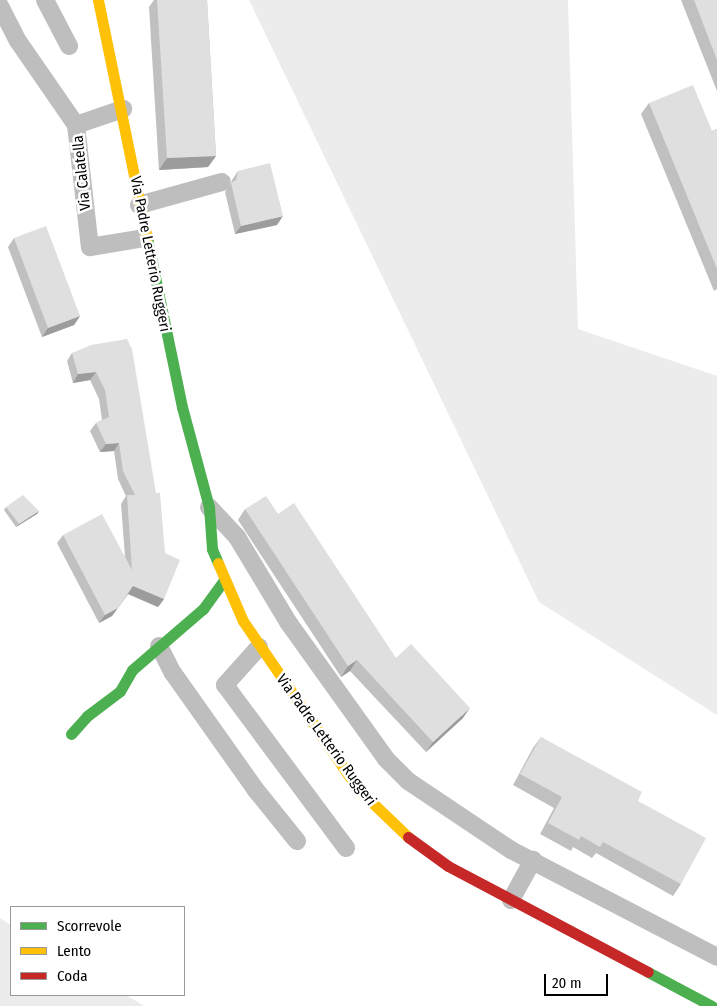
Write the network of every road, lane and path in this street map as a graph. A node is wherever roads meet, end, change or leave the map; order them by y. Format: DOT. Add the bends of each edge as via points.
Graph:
graph roads {
  1 [pos="44,0"];
  2 [pos="98,0"];
  3 [pos="0,6"];
  4 [pos="5,27"];
  5 [pos="69,46"];
  6 [pos="123,109"];
  7 [pos="76,126"];
  8 [pos="222,182"];
  9 [pos="139,205"];
  10 [pos="146,238"];
  11 [pos="209,507"];
  12 [pos="224,580"];
  13 [pos="159,646"];
  14 [pos="260,647"];
  15 [pos="71,734"];
  16 [pos="297,841"];
  17 [pos="346,848"];
  18 [pos="533,860"];
  19 [pos="511,900"];
  20 [pos="717,957"];
  21 [pos="712,1006"];
  1 -- 5 [label="street"];
  2 -- 6 [label="street, Via Padre Letterio Ruggeri"];
  3 -- 4 [label="street, Via Calatella"];
  4 -- 7 [label="street, Via Calatella"];
  6 -- 7 [label="street"];
  6 -- 9 [label="street, Via Padre Letterio Ruggeri"];
  7 -- 10 [label="street, Via Calatella" via="90,247"];
  8 -- 9 [label="street"];
  9 -- 10 [label="street, Via Padre Letterio Ruggeri"];
  10 -- 11 [label="street, Via Padre Letterio Ruggeri" via="182,407"];
  11 -- 12 [label="street, Via Padre Letterio Ruggeri" via="212,549"];
  11 -- 18 [label="street, Via Padre Letterio Ruggeri" via="237,537 288,622 386,759 408,781 470,825"];
  12 -- 13 [label="street" via="203,609"];
  12 -- 14 [label="street, Via Padre Letterio Ruggeri"];
  13 -- 15 [label="street" via="132,670 120,691 87,716"];
  13 -- 16 [label="street" via="173,673 255,790"];
  14 -- 17 [label="street" via="225,685"];
  14 -- 19 [label="street, Via Padre Letterio Ruggeri" via="358,790 386,820 428,854"];
  18 -- 19 [label="street"];
  18 -- 20 [label="street, Via Padre Letterio Ruggeri"];
  19 -- 21 [label="street, Via Padre Letterio Ruggeri"];
}
